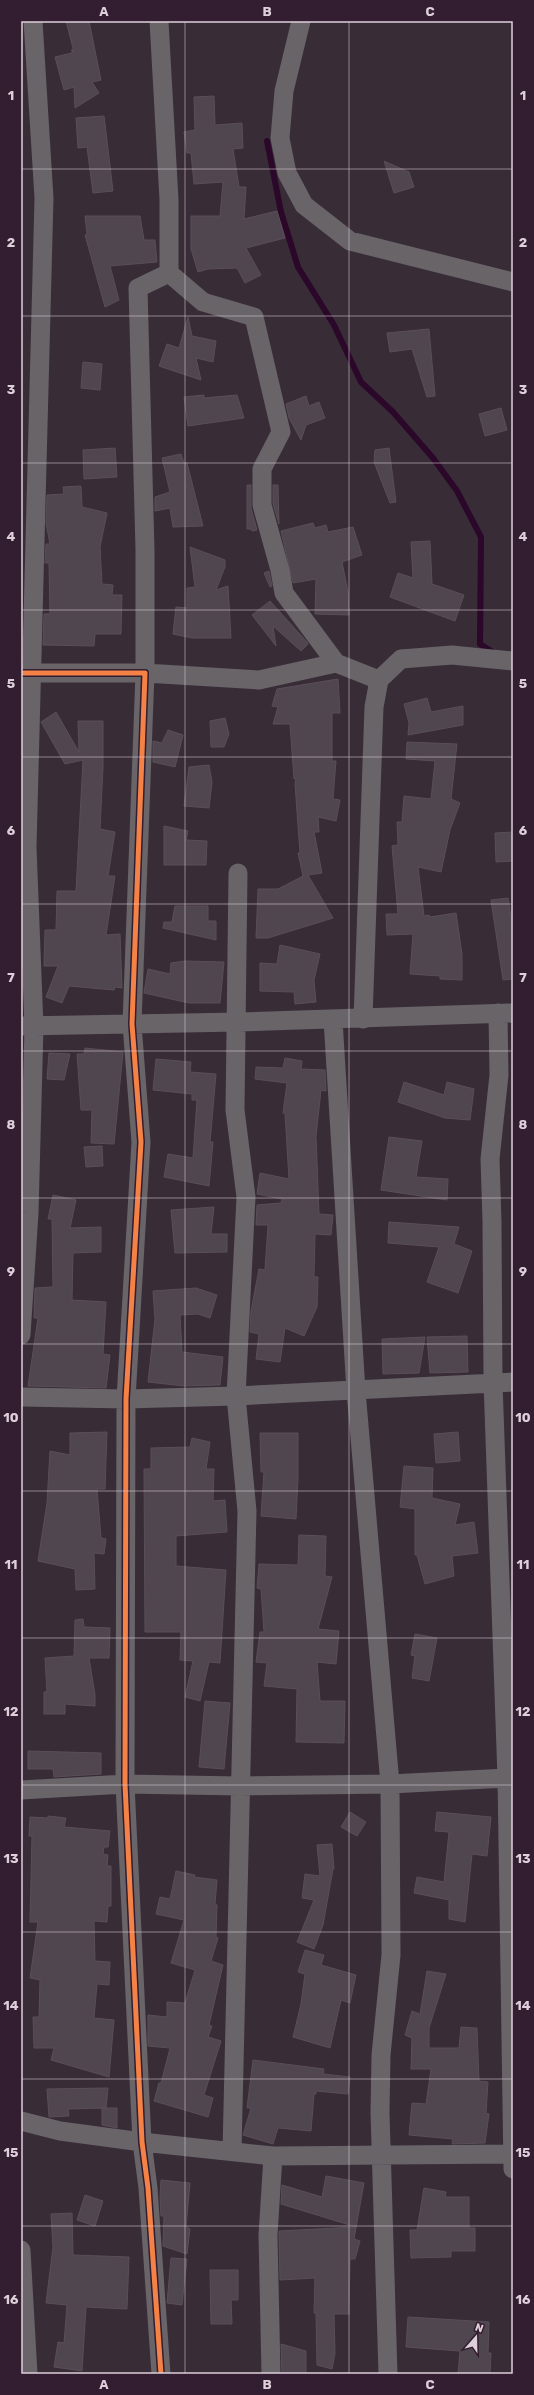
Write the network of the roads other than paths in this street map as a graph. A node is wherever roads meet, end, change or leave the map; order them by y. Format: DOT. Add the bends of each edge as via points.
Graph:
graph roads {
  1 [pos="33,21"];
  2 [pos="159,21"];
  3 [pos="301,21"];
  4 [pos="169,274"];
  5 [pos="513,282"];
  6 [pos="513,661"];
  7 [pos="336,664"];
  8 [pos="26,673"];
  9 [pos="145,673"];
  10 [pos="379,680"];
  11 [pos="238,873"];
  12 [pos="506,1013"];
  13 [pos="363,1019"];
  14 [pos="333,1020"];
  15 [pos="238,1022"];
  16 [pos="132,1024"];
  17 [pos="28,1026"];
  18 [pos="21,1335"];
  19 [pos="493,1382"];
  20 [pos="513,1382"];
  21 [pos="356,1391"];
  22 [pos="21,1396"];
  23 [pos="236,1396"];
  24 [pos="126,1399"];
  25 [pos="507,1778"];
  26 [pos="125,1784"];
  27 [pos="390,1784"];
  28 [pos="239,1786"];
  29 [pos="21,1790"];
  30 [pos="21,2122"];
  31 [pos="142,2142"];
  32 [pos="232,2151"];
  33 [pos="273,2156"];
  34 [pos="382,2156"];
  35 [pos="513,2159"];
  36 [pos="21,2250"];
  37 [pos="28,2374"];
  38 [pos="161,2374"];
  39 [pos="271,2374"];
  40 [pos="388,2374"];
  1 -- 8 [label="street" via="44,198"];
  2 -- 4 [label="street" via="169,200"];
  3 -- 5 [label="street" via="284,91 280,138 287,173 304,205 350,241"];
  4 -- 7 [label="street" via="204,302 254,317 281,432 262,469 262,505 284,593"];
  4 -- 9 [label="street" via="138,288 145,550"];
  6 -- 10 [label="street" via="452,655 401,659"];
  7 -- 9 [label="street" via="259,680"];
  7 -- 10 [label="street"];
  8 -- 9 [label="street"];
  8 -- 17 [label="street"];
  9 -- 16 [label="street"];
  10 -- 13 [label="street" via="374,707"];
  11 -- 15 [label="street"];
  12 -- 13 [label="street"];
  12 -- 19 [label="street" via="490,1159"];
  13 -- 14 [label="street"];
  14 -- 15 [label="street"];
  14 -- 21 [label="street"];
  15 -- 16 [label="street"];
  15 -- 23 [label="street" via="235,1110 246,1197"];
  16 -- 17 [label="street"];
  16 -- 24 [label="street" via="141,1142"];
  17 -- 18 [label="street" via="29,1213"];
  19 -- 20 [label="street"];
  19 -- 21 [label="street"];
  19 -- 25 [label="street"];
  21 -- 23 [label="street"];
  21 -- 27 [label="street"];
  22 -- 24 [label="street"];
  23 -- 24 [label="street"];
  23 -- 28 [label="street" via="248,1511"];
  24 -- 26 [label="street"];
  25 -- 27 [label="street"];
  25 -- 35 [label="street"];
  26 -- 28 [label="street"];
  26 -- 29 [label="street"];
  26 -- 31 [label="street"];
  27 -- 28 [label="street"];
  27 -- 34 [label="street" via="391,1955 381,2055"];
  28 -- 32 [label="street"];
  30 -- 31 [label="street" via="60,2131"];
  31 -- 32 [label="street"];
  31 -- 38 [label="street" via="148,2188"];
  32 -- 33 [label="street"];
  33 -- 34 [label="street"];
  33 -- 39 [label="street" via="268,2235"];
  34 -- 35 [label="street" via="432,2154"];
  34 -- 40 [label="street"];
  36 -- 37 [label="street"];
}
